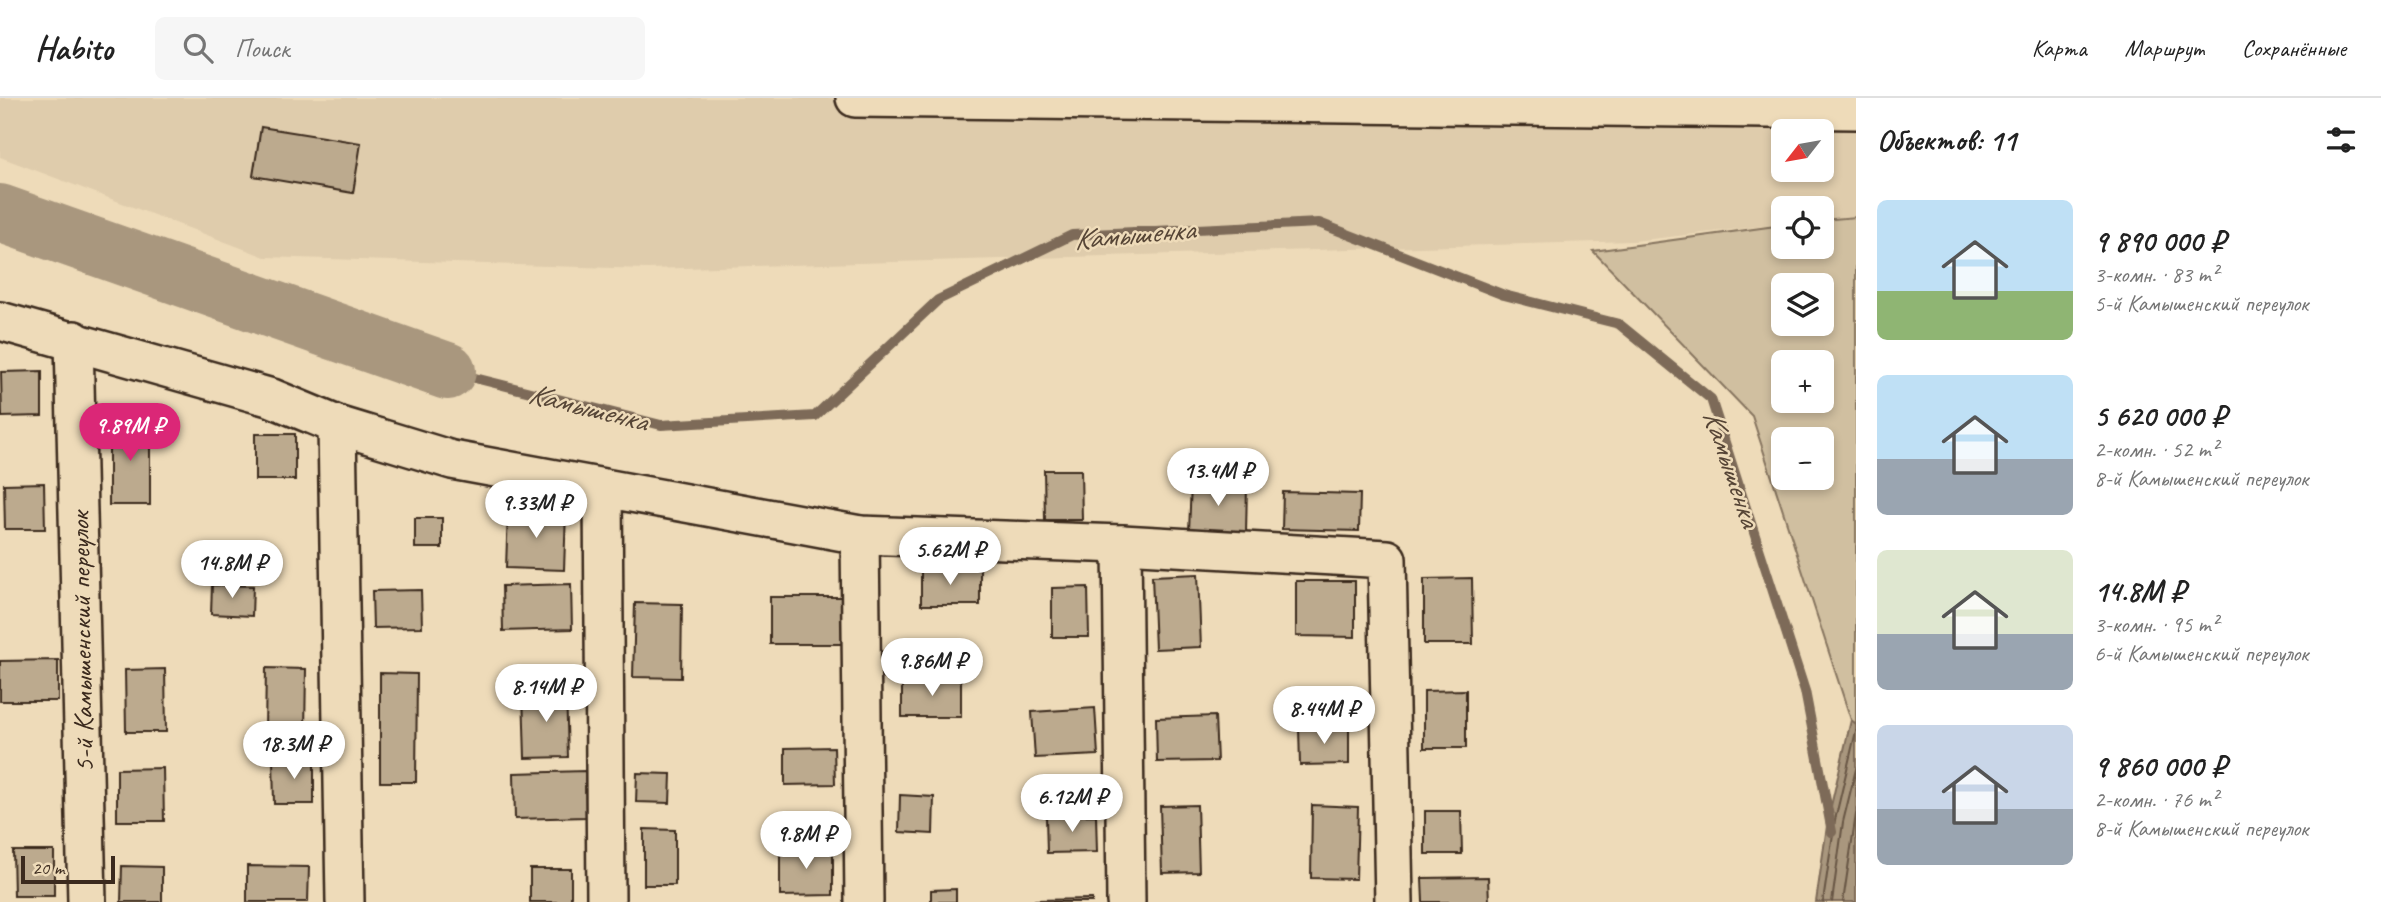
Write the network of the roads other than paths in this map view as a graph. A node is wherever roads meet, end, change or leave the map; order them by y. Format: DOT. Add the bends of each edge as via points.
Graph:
graph roads {
  1 [pos="855,98"];
  2 [pos="1301,101"];
  3 [pos="1856,110"];
  4 [pos="0,321"];
  5 [pos="74,340"];
  6 [pos="337,425"];
  7 [pos="603,489"];
  8 [pos="860,535"];
  9 [pos="1122,544"];
  10 [pos="88,902"];
  11 [pos="345,902"];
  12 [pos="606,902"];
  13 [pos="864,902"];
  14 [pos="1126,902"];
  15 [pos="1394,902"];
  1 -- 2 [label="street"];
  2 -- 3 [label="street"];
  4 -- 5 [label="street"];
  5 -- 6 [label="street" via="272,398"];
  5 -- 10 [label="street, 5-й Камышенский переулок"];
  6 -- 7 [label="street" via="453,460"];
  6 -- 11 [label="street"];
  7 -- 8 [label="street"];
  7 -- 12 [label="street"];
  8 -- 9 [label="street"];
  8 -- 13 [label="street"];
  9 -- 14 [label="street"];
  9 -- 15 [label="street" via="1387,559"];
}
